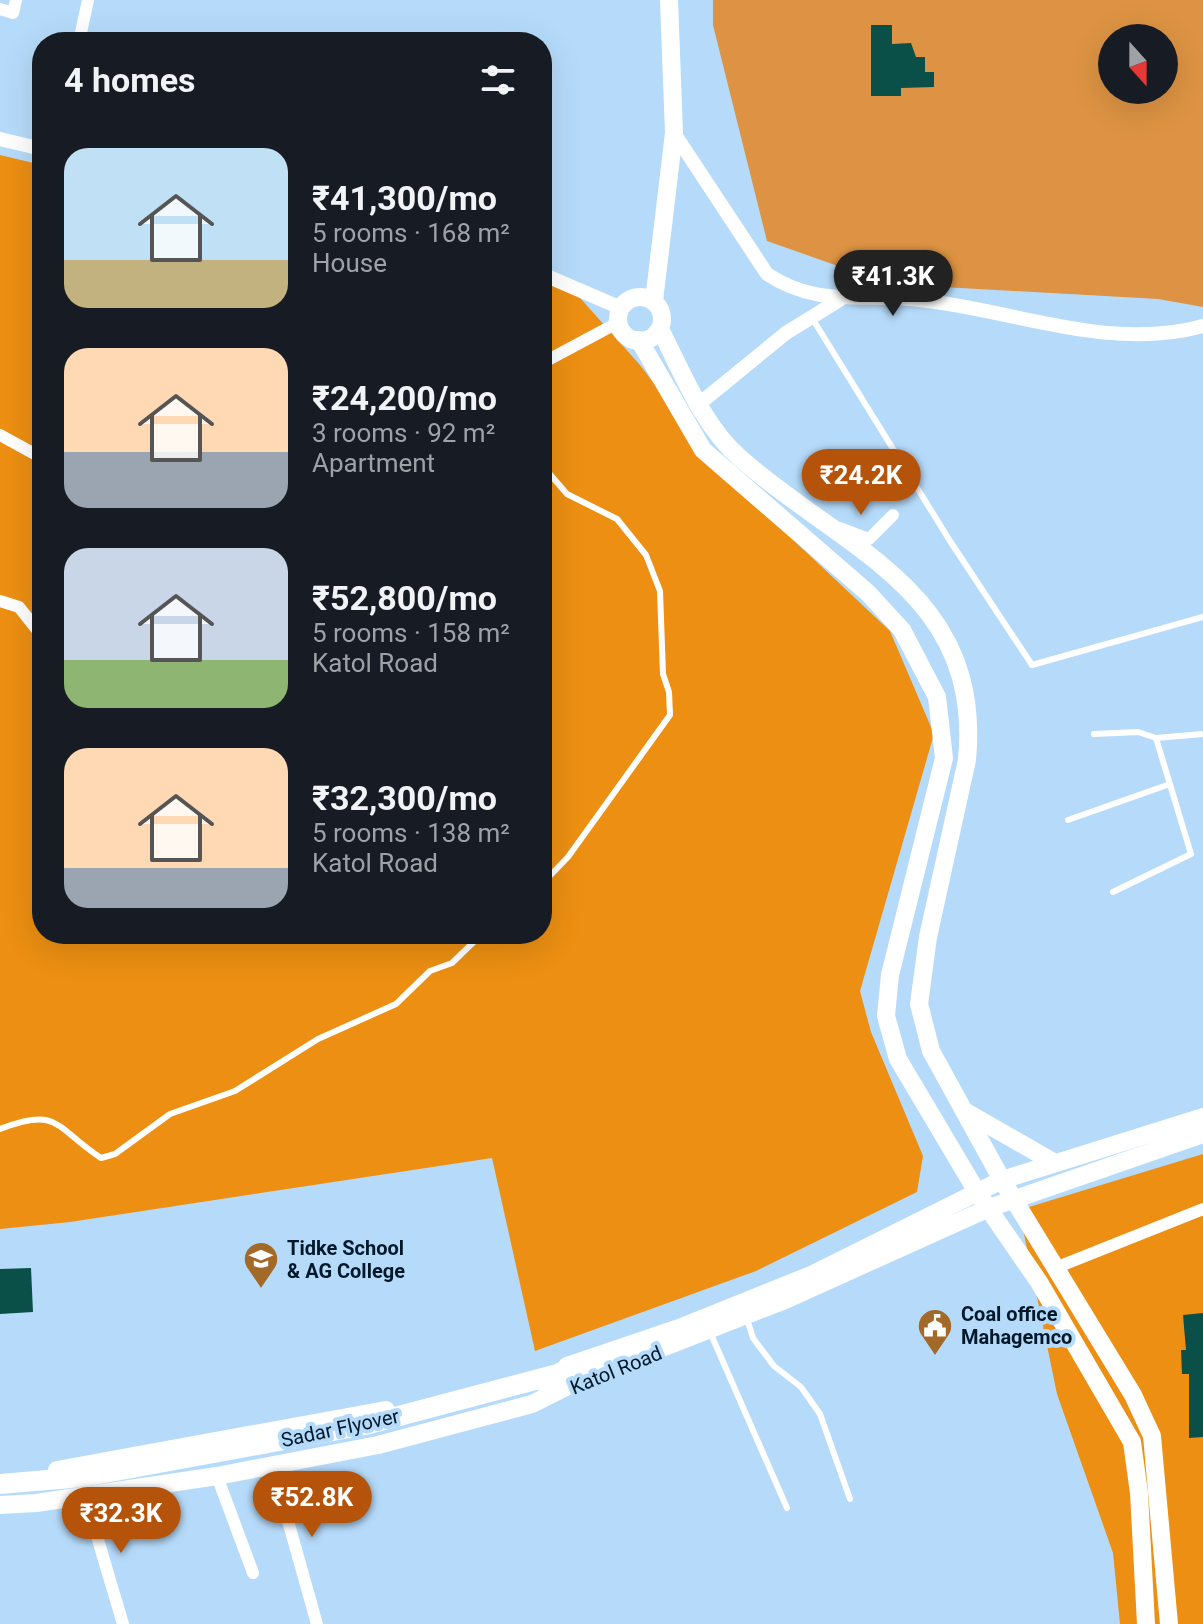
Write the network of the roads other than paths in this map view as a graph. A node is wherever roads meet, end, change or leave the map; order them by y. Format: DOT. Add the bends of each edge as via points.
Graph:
graph roads {
  1 [pos="16,0"];
  2 [pos="88,0"];
  3 [pos="669,0"];
  4 [pos="0,9"];
  5 [pos="81,32"];
  6 [pos="674,133"];
  7 [pos="0,139"];
  8 [pos="32,147"];
  9 [pos="552,279"];
  10 [pos="841,299"];
  11 [pos="654,301"];
  12 [pos="620,315"];
  13 [pos="812,318"];
  14 [pos="1200,327"];
  15 [pos="660,329"];
  16 [pos="639,340"];
  17 [pos="552,358"];
  18 [pos="699,404"];
  19 [pos="0,435"];
  20 [pos="32,453"];
  21 [pos="552,477"];
  22 [pos="893,515"];
  23 [pos="830,524"];
  24 [pos="0,601"];
  25 [pos="1203,617"];
  26 [pos="32,623"];
  27 [pos="1094,734"];
  28 [pos="1203,734"];
  29 [pos="1156,738"];
  30 [pos="1170,784"];
  31 [pos="1068,820"];
  32 [pos="1203,852"];
  33 [pos="1191,854"];
  34 [pos="552,874"];
  35 [pos="1113,892"];
  36 [pos="472,944"];
  37 [pos="963,1110"];
  38 [pos="1203,1117"];
  39 [pos="0,1129"];
  40 [pos="1203,1134"];
  41 [pos="1055,1163"];
  42 [pos="1002,1180"];
  43 [pos="977,1192"];
  44 [pos="1015,1199"];
  45 [pos="989,1208"];
  46 [pos="1203,1209"];
  47 [pos="1055,1268"];
  48 [pos="746,1317"];
  49 [pos="710,1332"];
  50 [pos="581,1371"];
  51 [pos="527,1389"];
  52 [pos="272,1464"];
  53 [pos="0,1475"];
  54 [pos="217,1476"];
  55 [pos="0,1484"];
  56 [pos="0,1492"];
  57 [pos="85,1496"];
  58 [pos="850,1499"];
  59 [pos="0,1505"];
  60 [pos="787,1508"];
  61 [pos="253,1573"];
  62 [pos="123,1624"];
  63 [pos="317,1624"];
  64 [pos="1146,1624"];
  65 [pos="1169,1624"];
  1 -- 4 [label="street" via="13,13"];
  2 -- 5 [label="street"];
  3 -- 6 [label="main road"];
  6 -- 10 [label="street" via="767,274 790,289"];
  6 -- 11 [label="main road"];
  7 -- 8 [label="street"];
  9 -- 12 [label="street"];
  10 -- 13 [label="street"];
  10 -- 14 [label="street" via="918,299 1121,335 1171,335"];
  11 -- 12 [label="main road" via="630,299"];
  11 -- 15 [label="main road" via="661,309"];
  12 -- 16 [label="main road" via="622,331"];
  12 -- 17 [label="street"];
  13 -- 18 [label="street"];
  13 -- 25 [label="lane" via="1032,665"];
  15 -- 16 [label="main road"];
  15 -- 18 [label="main road"];
  16 -- 43 [label="main road" via="703,450 876,602 902,630 937,697 944,758 890,975 886,1016 898,1059"];
  18 -- 23 [label="main road" via="738,457"];
  19 -- 20 [label="street"];
  21 -- 34 [label="lane" via="567,494 617,519 646,555 660,591 670,715"];
  22 -- 23 [label="street" via="869,539"];
  23 -- 37 [label="main road" via="893,572 932,617 966,692 967,760 928,937 919,1004 931,1051"];
  24 -- 26 [label="street" via="19,607"];
  27 -- 29 [label="lane" via="1138,732"];
  28 -- 29 [label="lane"];
  29 -- 30 [label="lane"];
  30 -- 31 [label="lane"];
  30 -- 33 [label="lane"];
  32 -- 33 [label="lane"];
  33 -- 35 [label="lane"];
  36 -- 39 [label="lane" via="452,963 430,971 396,1004 318,1039 235,1091 170,1114 115,1154 101,1158 57,1122 40,1117"];
  37 -- 41 [label="main road"];
  37 -- 42 [label="main road"];
  38 -- 41 [label="main road, Katol Road"];
  40 -- 44 [label="main road, Katol Road"];
  41 -- 42 [label="main road, Katol Road"];
  42 -- 43 [label="main road, Katol Road"];
  42 -- 44 [label="main road"];
  43 -- 45 [label="main road"];
  43 -- 50 [label="main road, Katol Road" via="811,1275"];
  44 -- 45 [label="main road, Katol Road"];
  44 -- 47 [label="main road"];
  45 -- 48 [label="main road, Katol Road"];
  45 -- 64 [label="main road" via="1039,1282 1132,1442"];
  46 -- 47 [label="street"];
  47 -- 65 [label="main road" via="1133,1395 1152,1436"];
  48 -- 49 [label="main road, Katol Road"];
  48 -- 58 [label="lane" via="753,1338 774,1366 801,1387 820,1414"];
  49 -- 50 [label="main road, Katol Road"];
  49 -- 60 [label="lane"];
  50 -- 51 [label="highway, Sadar Flyover" via="558,1374"];
  50 -- 52 [label="main road, Katol Road" via="532,1404 447,1428"];
  50 -- 53 [label="main road, Katol Road" via="75,1469"];
  51 -- 55 [label="highway, Sadar Flyover" via="83,1477"];
  51 -- 56 [label="highway, Sadar Flyover" via="369,1433 84,1484"];
  52 -- 54 [label="main road, Katol Road"];
  52 -- 63 [label="street"];
  54 -- 57 [label="main road, Katol Road"];
  54 -- 61 [label="street"];
  57 -- 59 [label="main road, Katol Road"];
  57 -- 62 [label="street"];
}
